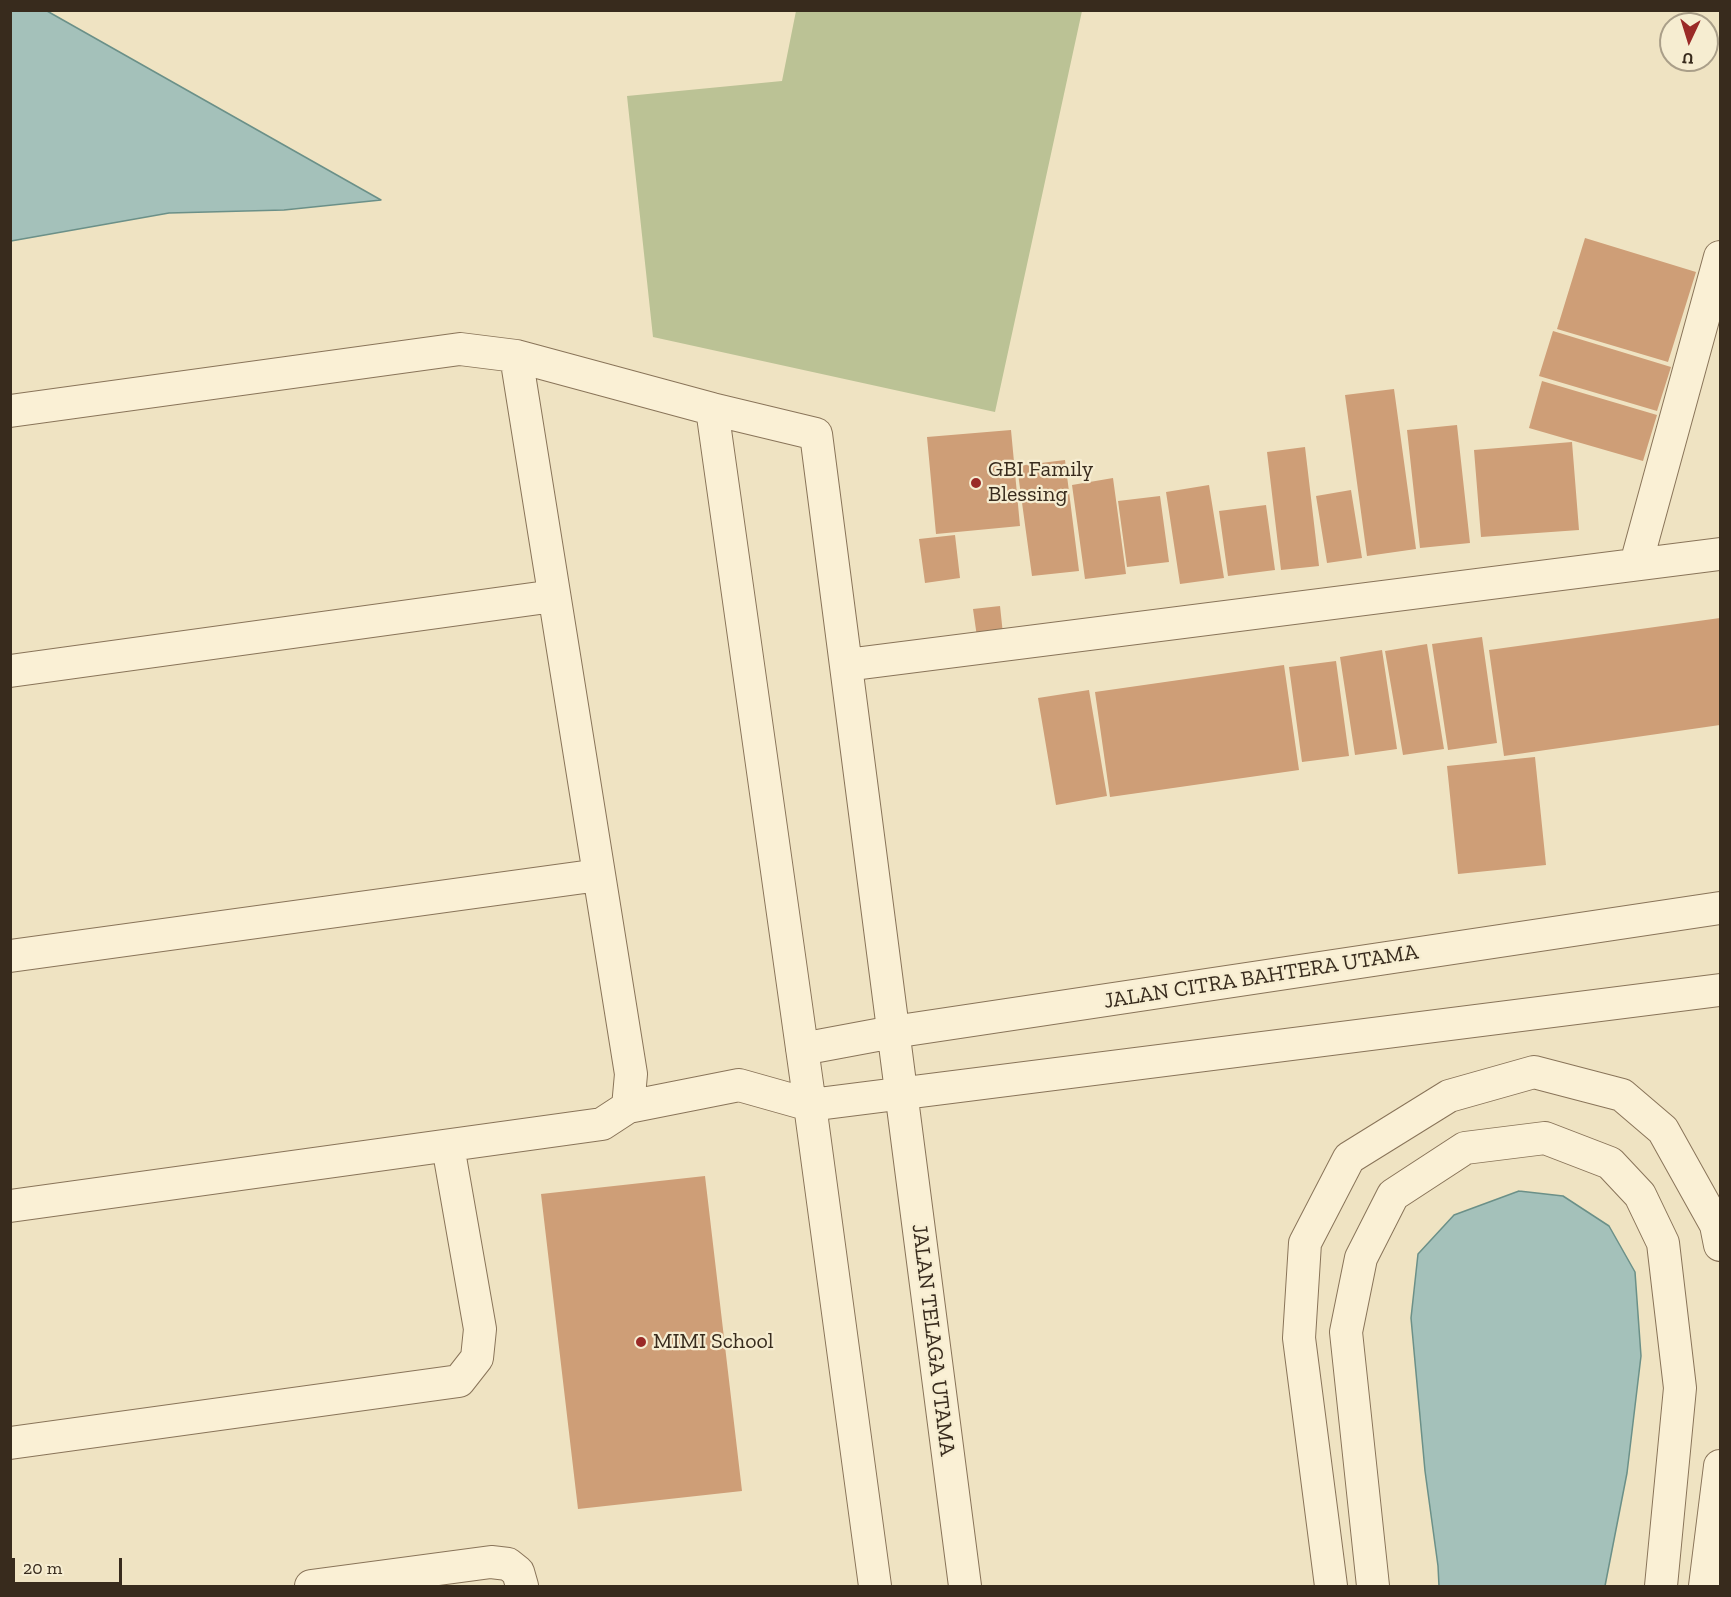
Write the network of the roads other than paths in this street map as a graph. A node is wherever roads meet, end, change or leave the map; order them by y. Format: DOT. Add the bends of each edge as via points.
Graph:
graph roads {
  1 [pos="1720,257"];
  2 [pos="516,356"];
  3 [pos="712,409"];
  4 [pos="10,411"];
  5 [pos="1720,554"];
  6 [pos="1636,564"];
  7 [pos="554,596"];
  8 [pos="846,665"];
  9 [pos="10,671"];
  10 [pos="599,875"];
  11 [pos="1720,908"];
  12 [pos="10,956"];
  13 [pos="1720,990"];
  14 [pos="893,1032"];
  15 [pos="802,1049"];
  16 [pos="902,1094"];
  17 [pos="810,1105"];
  18 [pos="628,1107"];
  19 [pos="448,1146"];
  20 [pos="10,1206"];
  21 [pos="1720,1245"];
  22 [pos="10,1443"];
  23 [pos="1720,1466"];
  24 [pos="311,1587"];
  25 [pos="522,1587"];
  26 [pos="874,1587"];
  27 [pos="965,1587"];
  28 [pos="1331,1587"];
  29 [pos="1372,1587"];
  30 [pos="1661,1587"];
  31 [pos="1705,1587"];
  1 -- 6 [label="street"];
  2 -- 3 [label="street"];
  2 -- 4 [label="street" via="460,349"];
  2 -- 7 [label="street"];
  3 -- 8 [label="street, JALAN TELAGA UTAMA" via="816,434"];
  3 -- 15 [label="street"];
  5 -- 6 [label="street"];
  6 -- 8 [label="street"];
  7 -- 9 [label="street"];
  7 -- 10 [label="street"];
  8 -- 14 [label="street, JALAN TELAGA UTAMA"];
  10 -- 12 [label="street"];
  10 -- 18 [label="street" via="631,1074"];
  11 -- 14 [label="street, JALAN CITRA BAHTERA UTAMA"];
  13 -- 16 [label="street"];
  14 -- 15 [label="street, JALAN CITRA BAHTERA UTAMA"];
  14 -- 16 [label="street, JALAN TELAGA UTAMA"];
  15 -- 17 [label="street"];
  16 -- 17 [label="street"];
  16 -- 27 [label="street, JALAN TELAGA UTAMA"];
  17 -- 18 [label="street" via="739,1085"];
  17 -- 26 [label="street"];
  18 -- 19 [label="street" via="602,1124"];
  19 -- 20 [label="street"];
  19 -- 22 [label="street" via="480,1329 477,1358 459,1381"];
  21 -- 28 [label="street" via="1716,1225 1663,1130 1622,1095 1534,1072 1449,1096 1349,1158 1305,1242 1299,1338"];
  23 -- 31 [label="street"];
  24 -- 25 [label="street" via="491,1562 508,1564 518,1572"];
  29 -- 30 [label="street" via="1346,1332 1360,1258 1393,1195 1465,1148 1545,1138 1610,1163 1640,1195 1663,1243 1680,1388"];
}
